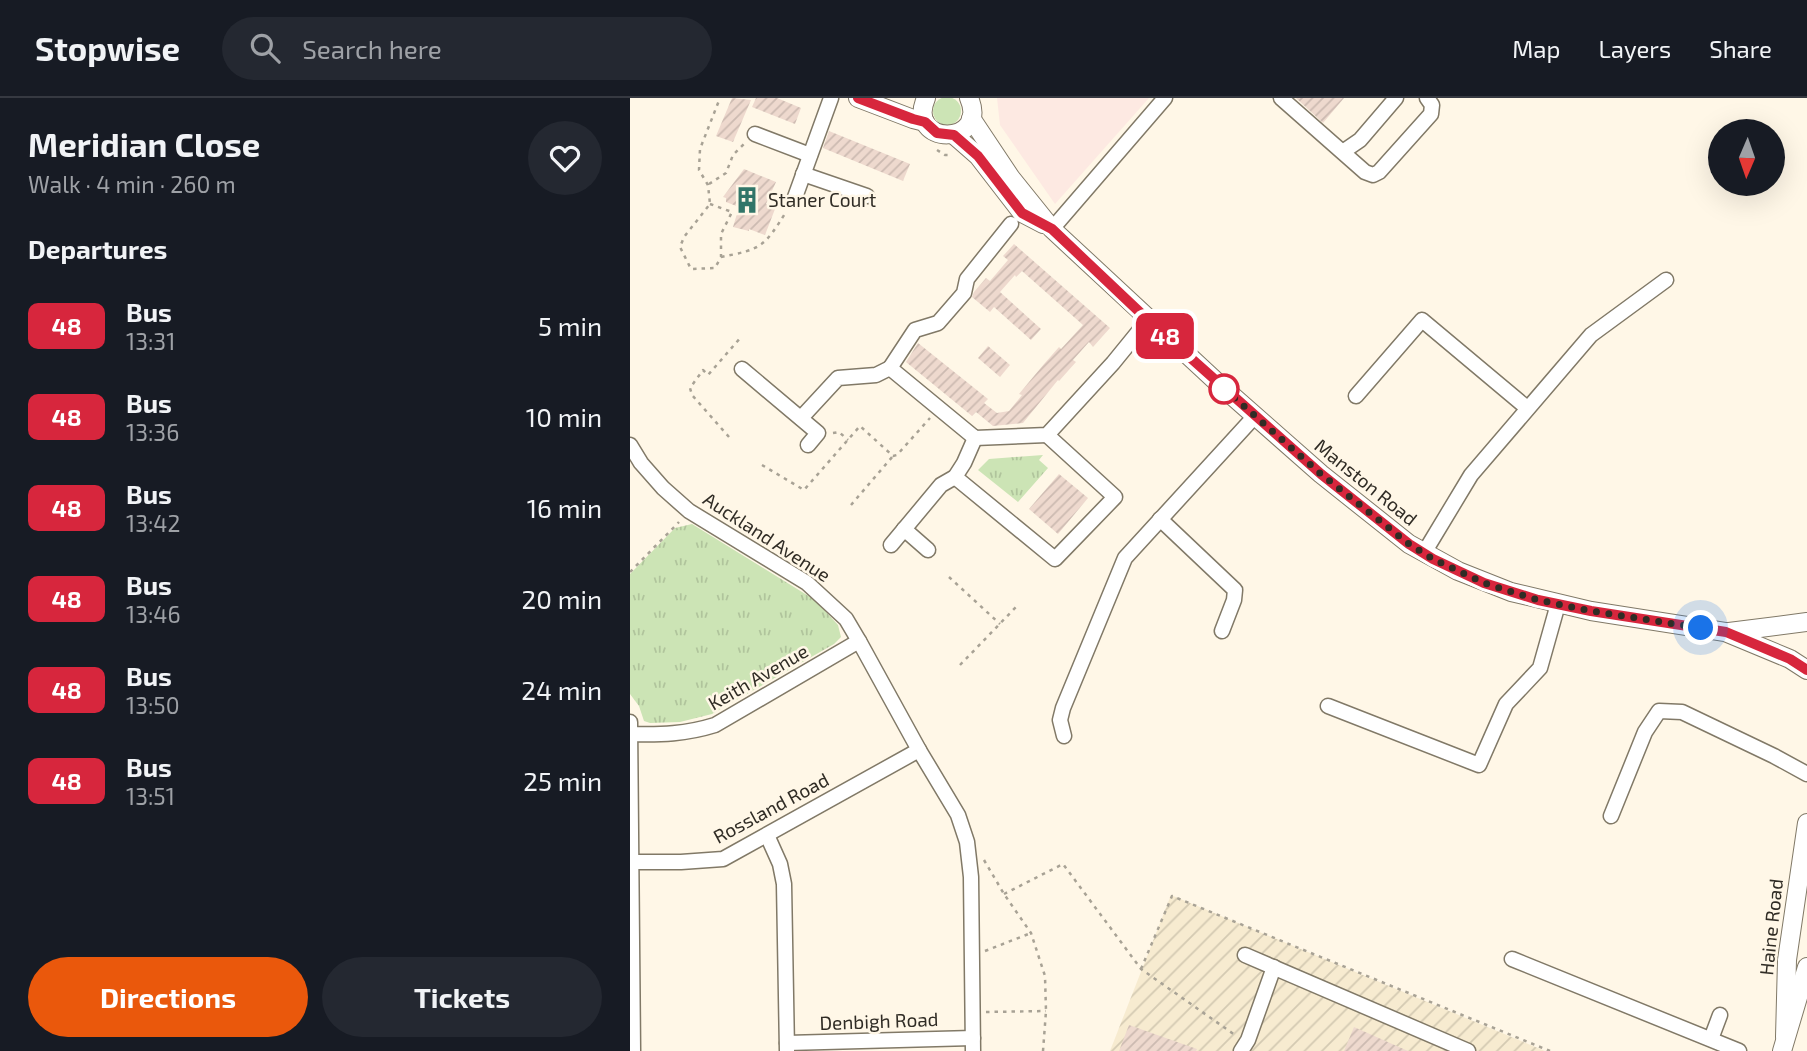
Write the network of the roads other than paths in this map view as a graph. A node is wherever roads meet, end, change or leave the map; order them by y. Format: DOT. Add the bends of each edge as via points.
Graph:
graph roads {
  1 [pos="831,98"];
  2 [pos="858,98"];
  3 [pos="926,98"];
  4 [pos="969,98"];
  5 [pos="1165,98"];
  6 [pos="1281,98"];
  7 [pos="1396,98"];
  8 [pos="1427,98"];
  9 [pos="971,118"];
  10 [pos="925,122"];
  11 [pos="755,134"];
  12 [pos="954,135"];
  13 [pos="1344,151"];
  14 [pos="810,155"];
  15 [pos="803,174"];
  16 [pos="867,196"];
  17 [pos="794,200"];
  18 [pos="1011,223"];
  19 [pos="1052,229"];
  20 [pos="1666,280"];
  21 [pos="1148,320"];
  22 [pos="890,368"];
  23 [pos="742,369"];
  24 [pos="1356,396"];
  25 [pos="1527,408"];
  26 [pos="1255,416"];
  27 [pos="801,418"];
  28 [pos="1047,435"];
  29 [pos="975,438"];
  30 [pos="630,445"];
  31 [pos="808,445"];
  32 [pos="955,477"];
  33 [pos="1160,519"];
  34 [pos="904,529"];
  35 [pos="891,545"];
  36 [pos="928,550"];
  37 [pos="1424,553"];
  38 [pos="1558,604"];
  39 [pos="1807,622"];
  40 [pos="1222,631"];
  41 [pos="1726,632"];
  42 [pos="859,641"];
  43 [pos="1807,670"];
  44 [pos="1328,706"];
  45 [pos="630,722"];
  46 [pos="630,734"];
  47 [pos="1063,736"];
  48 [pos="919,750"];
  49 [pos="1807,774"];
  50 [pos="1611,816"];
  51 [pos="1807,822"];
  52 [pos="767,835"];
  53 [pos="631,862"];
  54 [pos="1245,955"];
  55 [pos="1512,959"];
  56 [pos="1274,967"];
  57 [pos="1807,967"];
  58 [pos="1720,1015"];
  59 [pos="1712,1039"];
  60 [pos="1784,1044"];
  61 [pos="973,1045"];
  62 [pos="787,1047"];
  63 [pos="1244,1047"];
  64 [pos="633,1051"];
  65 [pos="1468,1051"];
  66 [pos="1739,1051"];
  1 -- 14 [label="street"];
  2 -- 10 [label="main road, Manston Road"];
  3 -- 10 [label="main road" via="922,107"];
  4 -- 9 [label="main road, Manston Road"];
  5 -- 19 [label="street"];
  6 -- 13 [label="street"];
  7 -- 13 [label="street" via="1360,140"];
  8 -- 13 [label="street" via="1431,114 1379,172 1365,172"];
  9 -- 12 [label="main road"];
  9 -- 19 [label="main road, Manston Road"];
  10 -- 12 [label="main road, Manston Road" via="937,133"];
  11 -- 14 [label="street"];
  12 -- 19 [label="main road, Manston Road" via="978,156 1022,213"];
  14 -- 15 [label="street"];
  15 -- 16 [label="street"];
  15 -- 17 [label="street"];
  18 -- 22 [label="street" via="967,279 961,296 938,323 915,330"];
  19 -- 21 [label="main road, Manston Road"];
  20 -- 25 [label="street" via="1591,335"];
  21 -- 26 [label="main road, Manston Road"];
  21 -- 28 [label="street"];
  22 -- 27 [label="street" via="876,375 838,378"];
  22 -- 29 [label="street"];
  23 -- 27 [label="street"];
  24 -- 25 [label="street" via="1422,320"];
  25 -- 37 [label="street" via="1471,475"];
  26 -- 33 [label="street"];
  26 -- 37 [label="main road, Manston Road"];
  27 -- 31 [label="street" via="818,433"];
  28 -- 29 [label="street"];
  28 -- 32 [label="street" via="1115,497 1055,559"];
  29 -- 32 [label="street"];
  30 -- 42 [label="street, Auckland Avenue" via="663,488 690,511 807,583 846,619"];
  32 -- 34 [label="street" via="941,485"];
  33 -- 40 [label="street" via="1235,590"];
  33 -- 47 [label="street" via="1125,558 1063,708"];
  34 -- 35 [label="street"];
  34 -- 36 [label="street"];
  37 -- 38 [label="main road, Manston Road" via="1484,583"];
  38 -- 41 [label="main road, Manston Road"];
  38 -- 44 [label="street" via="1540,668 1506,704 1479,765"];
  39 -- 41 [label="main road, Manston Road"];
  41 -- 43 [label="main road, Manston Road"];
  42 -- 46 [label="street, Keith Avenue" via="715,725 691,733"];
  42 -- 48 [label="street, Auckland Avenue"];
  45 -- 46 [label="street"];
  46 -- 53 [label="street"];
  48 -- 52 [label="street, Rossland Road"];
  48 -- 61 [label="street, Auckland Avenue" via="958,815 967,842"];
  49 -- 50 [label="street" via="1682,712 1659,711 1645,732"];
  51 -- 60 [label="main road, Haine Road" via="1787,960"];
  52 -- 53 [label="street, Rossland Road" via="723,859"];
  52 -- 62 [label="street" via="785,884"];
  53 -- 64 [label="street"];
  54 -- 56 [label="street"];
  55 -- 59 [label="street"];
  56 -- 63 [label="street"];
  56 -- 65 [label="street"];
  57 -- 60 [label="main road, Haine Road"];
  58 -- 59 [label="street"];
  59 -- 66 [label="street"];
  61 -- 62 [label="street, Denbigh Road"];
}
